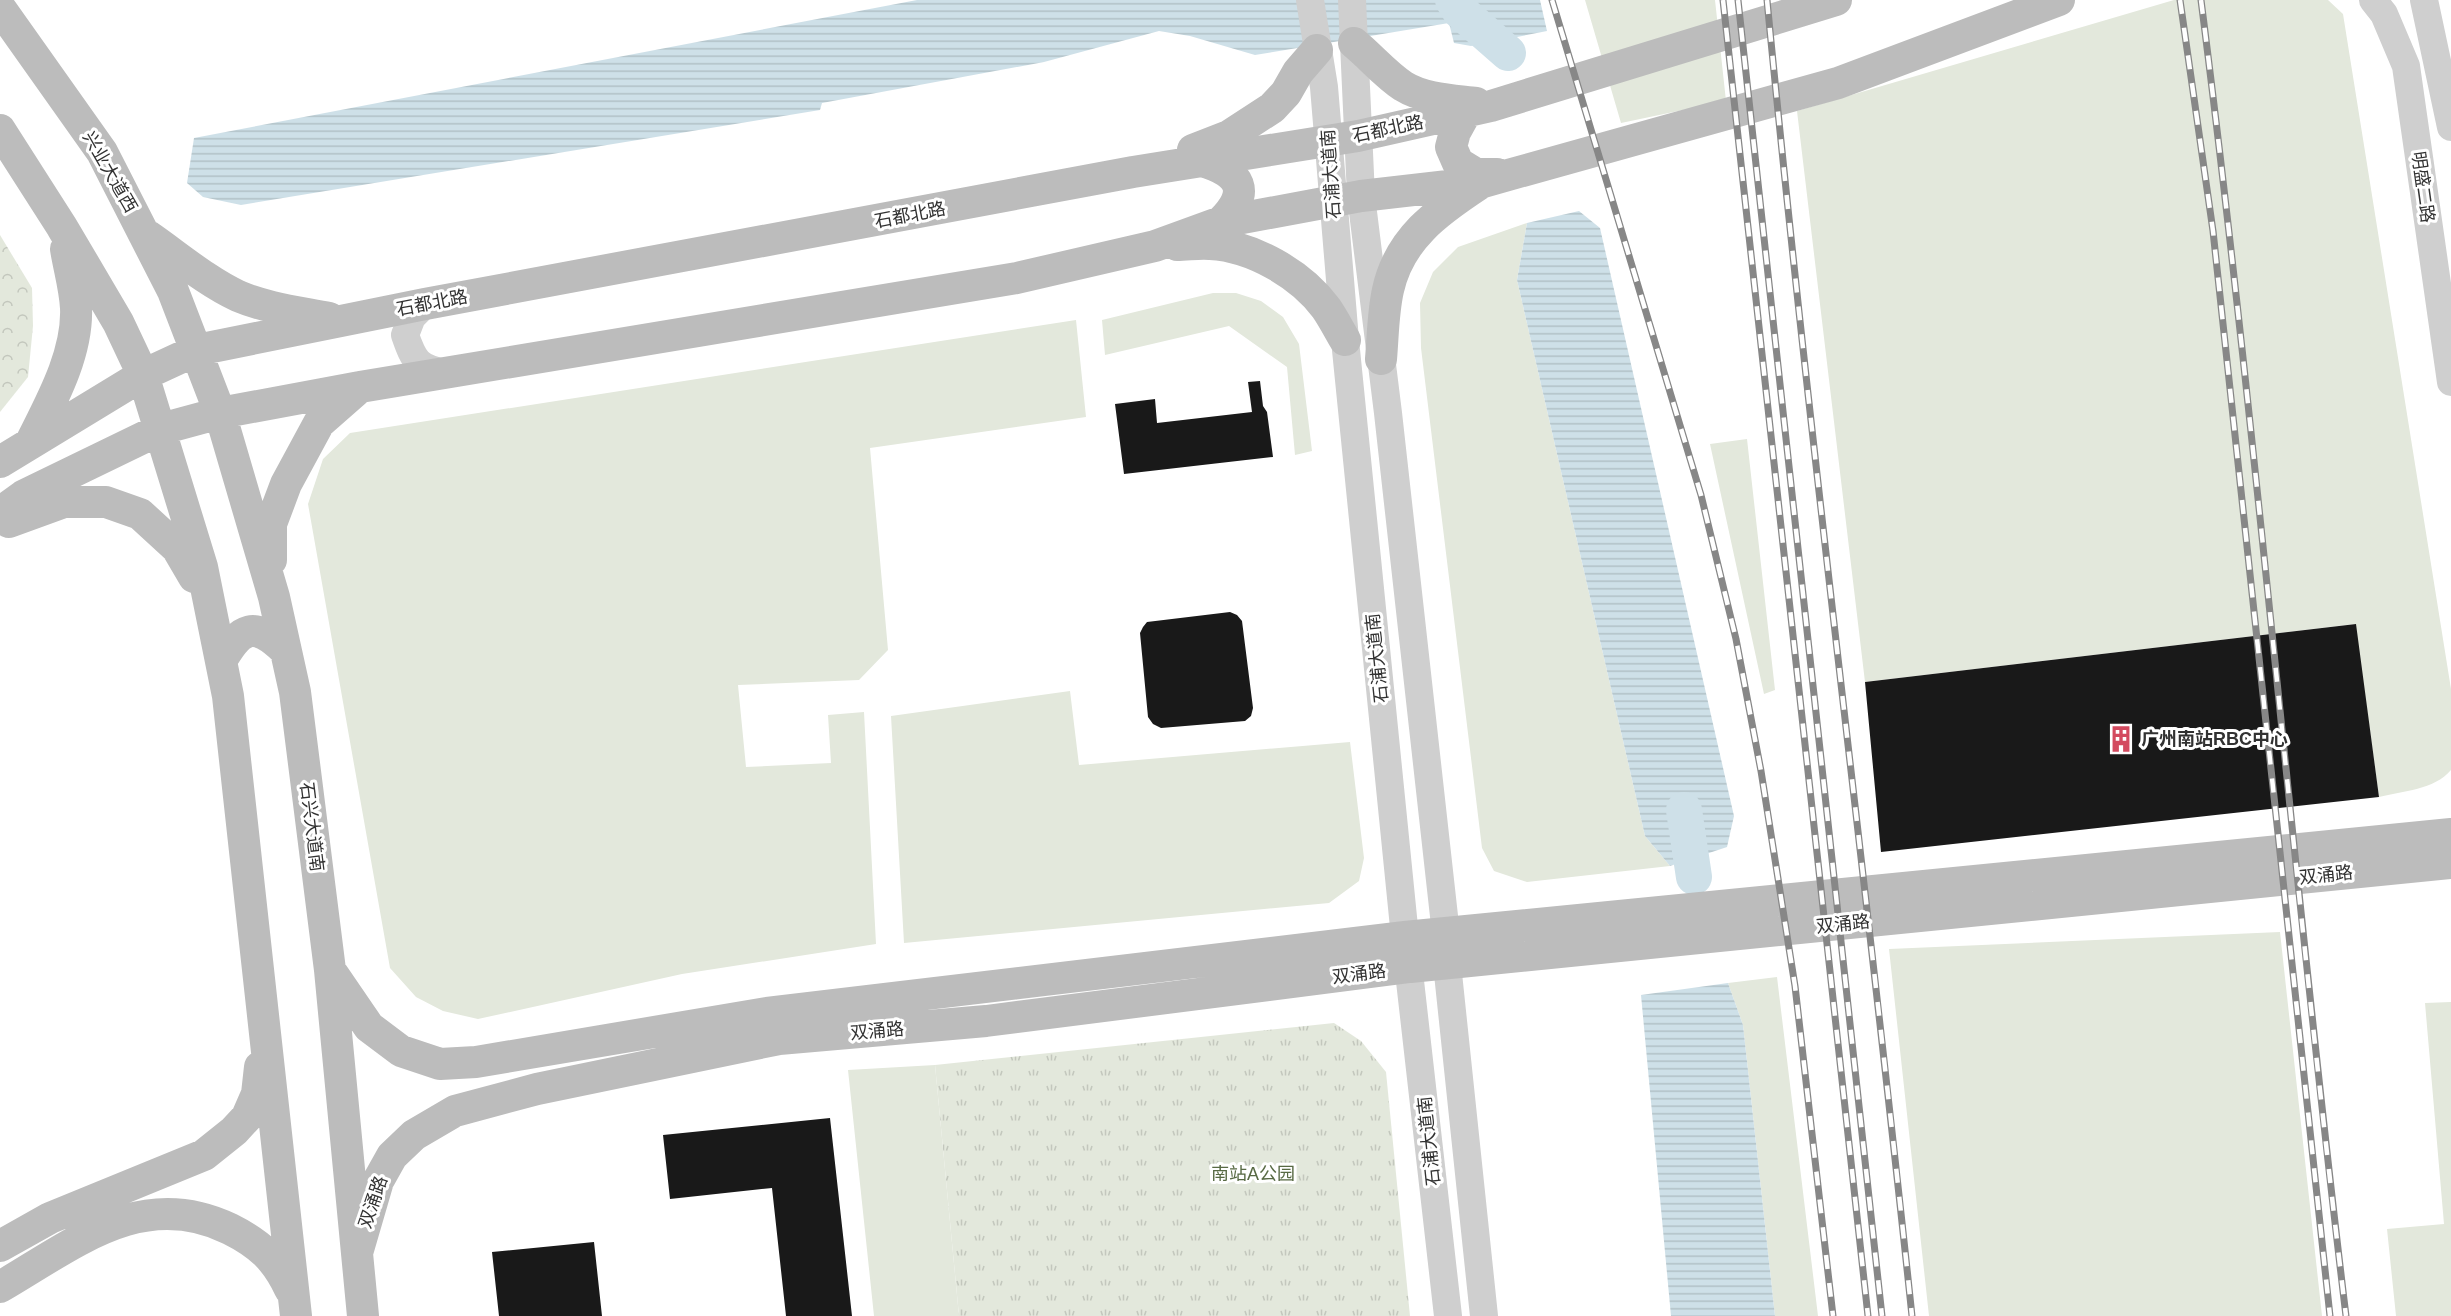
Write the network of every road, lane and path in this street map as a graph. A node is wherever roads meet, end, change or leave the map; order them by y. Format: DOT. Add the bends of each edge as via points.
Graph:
graph roads {
  1 [pos="1310,0"];
  2 [pos="1352,0"];
  3 [pos="1836,0"];
  4 [pos="2059,0"];
  5 [pos="2373,0"];
  6 [pos="2424,0"];
  7 [pos="0,8"];
  8 [pos="1354,43"];
  9 [pos="1317,50"];
  10 [pos="1478,109"];
  11 [pos="2451,128"];
  12 [pos="0,130"];
  13 [pos="1343,138"];
  14 [pos="1202,161"];
  15 [pos="1133,172"];
  16 [pos="1495,178"];
  17 [pos="1346,199"];
  18 [pos="1221,222"];
  19 [pos="62,227"];
  20 [pos="145,234"];
  21 [pos="1155,246"];
  22 [pos="425,304"];
  23 [pos="342,321"];
  24 [pos="1345,340"];
  25 [pos="197,350"];
  26 [pos="1380,359"];
  27 [pos="446,373"];
  28 [pos="143,375"];
  29 [pos="2451,382"];
  30 [pos="360,387"];
  31 [pos="220,413"];
  32 [pos="1388,413"];
  33 [pos="1353,422"];
  34 [pos="161,429"];
  35 [pos="31,442"];
  36 [pos="0,462"];
  37 [pos="0,513"];
  38 [pos="0,526"];
  39 [pos="274,597"];
  40 [pos="209,600"];
  41 [pos="285,650"];
  42 [pos="221,661"];
  43 [pos="2451,834"];
  44 [pos="2451,863"];
  45 [pos="1405,937"];
  46 [pos="1447,949"];
  47 [pos="1410,967"];
  48 [pos="330,970"];
  49 [pos="265,1030"];
  50 [pos="0,1246"];
  51 [pos="357,1252"];
  52 [pos="0,1287"];
  53 [pos="295,1306"];
  54 [pos="363,1316"];
  55 [pos="1448,1316"];
  56 [pos="1484,1316"];
  1 -- 9 [label="street, 石浦大道南"];
  2 -- 8 [label="street, 石浦大道南"];
  3 -- 10 [label="main road, 石都北路"];
  4 -- 16 [label="main road" via="1838,83"];
  5 -- 29 [label="street, 明盛二路" via="2384,14 2406,66"];
  6 -- 11 [label="street"];
  7 -- 20 [label="main road, 兴业大道西" via="102,152"];
  8 -- 9 [label="street" via="1343,57 1328,58"];
  8 -- 10 [label="main road" via="1405,87"];
  8 -- 13 [label="street, 石浦大道南"];
  9 -- 13 [label="street, 石浦大道南" via="1324,87"];
  9 -- 15 [label="main road" via="1272,108 1229,136"];
  10 -- 13 [label="main road, 石都北路"];
  10 -- 16 [label="main road" via="1455,132 1451,147 1458,163 1476,174"];
  12 -- 19 [label="main road"];
  13 -- 14 [label="main road, 石都北路"];
  13 -- 17 [label="street, 石浦大道南"];
  14 -- 15 [label="main road, 石都北路"];
  14 -- 18 [label="main road" via="1231,173 1237,186 1239,199"];
  15 -- 22 [label="main road, 石都北路"];
  16 -- 17 [label="main road"];
  16 -- 26 [label="main road" via="1454,201 1413,234 1388,289"];
  17 -- 18 [label="main road"];
  17 -- 24 [label="street, 石浦大道南"];
  17 -- 26 [label="street, 石浦大道南"];
  18 -- 21 [label="main road"];
  19 -- 28 [label="main road" via="118,322"];
  19 -- 35 [label="main road" via="76,308 72,345"];
  20 -- 23 [label="main road" via="238,296"];
  20 -- 25 [label="main road, 兴业大道西"];
  21 -- 24 [label="main road" via="1211,244 1248,252 1305,287 1325,308"];
  21 -- 27 [label="main road" via="1017,278"];
  22 -- 23 [label="main road, 石都北路"];
  22 -- 27 [label="street" via="412,317 405,334 412,357 428,370"];
  23 -- 25 [label="main road, 石都北路"];
  24 -- 33 [label="street, 石浦大道南"];
  25 -- 28 [label="main road, 石都北路"];
  25 -- 31 [label="main road, 石兴大道南"];
  26 -- 32 [label="street, 石浦大道南"];
  27 -- 30 [label="main road"];
  28 -- 34 [label="main road"];
  28 -- 35 [label="main road, 石都北路"];
  30 -- 31 [label="main road"];
  30 -- 39 [label="main road" via="320,423 286,484 272,524"];
  31 -- 34 [label="main road"];
  31 -- 39 [label="main road, 石兴大道南"];
  32 -- 33 [label="street" via="1372,398 1364,398 1357,406"];
  32 -- 46 [label="street, 石浦大道南"];
  33 -- 45 [label="street, 石浦大道南"];
  34 -- 37 [label="main road" via="23,496"];
  34 -- 40 [label="main road"];
  35 -- 36 [label="main road, 石都北路"];
  38 -- 40 [label="main road" via="64,502 106,502 140,514 177,548"];
  39 -- 41 [label="main road, 石兴大道南"];
  40 -- 42 [label="main road"];
  41 -- 42 [label="main road" via="258,632 242,633"];
  41 -- 48 [label="main road, 石兴大道南" via="295,692"];
  42 -- 49 [label="main road"];
  43 -- 46 [label="main road, 双涌路"];
  44 -- 46 [label="main road, 双涌路"];
  45 -- 46 [label="main road, 双涌路"];
  45 -- 47 [label="street, 石浦大道南"];
  45 -- 48 [label="main road, 双涌路" via="767,1012 476,1062 440,1064 401,1051 369,1027"];
  46 -- 47 [label="main road, 双涌路"];
  46 -- 56 [label="street, 石浦大道南"];
  47 -- 51 [label="main road, 双涌路" via="986,1021 779,1040 537,1089 455,1111 414,1135 392,1156 378,1181"];
  47 -- 55 [label="street, 石浦大道南"];
  48 -- 51 [label="main road, 石兴大道南"];
  49 -- 50 [label="main road" via="257,1094 247,1117 234,1131 204,1155 50,1218"];
  49 -- 53 [label="main road"];
  51 -- 54 [label="main road, 石兴大道南"];
  52 -- 53 [label="main road" via="98,1230 159,1212 215,1222 248,1239 280,1268"];
}
